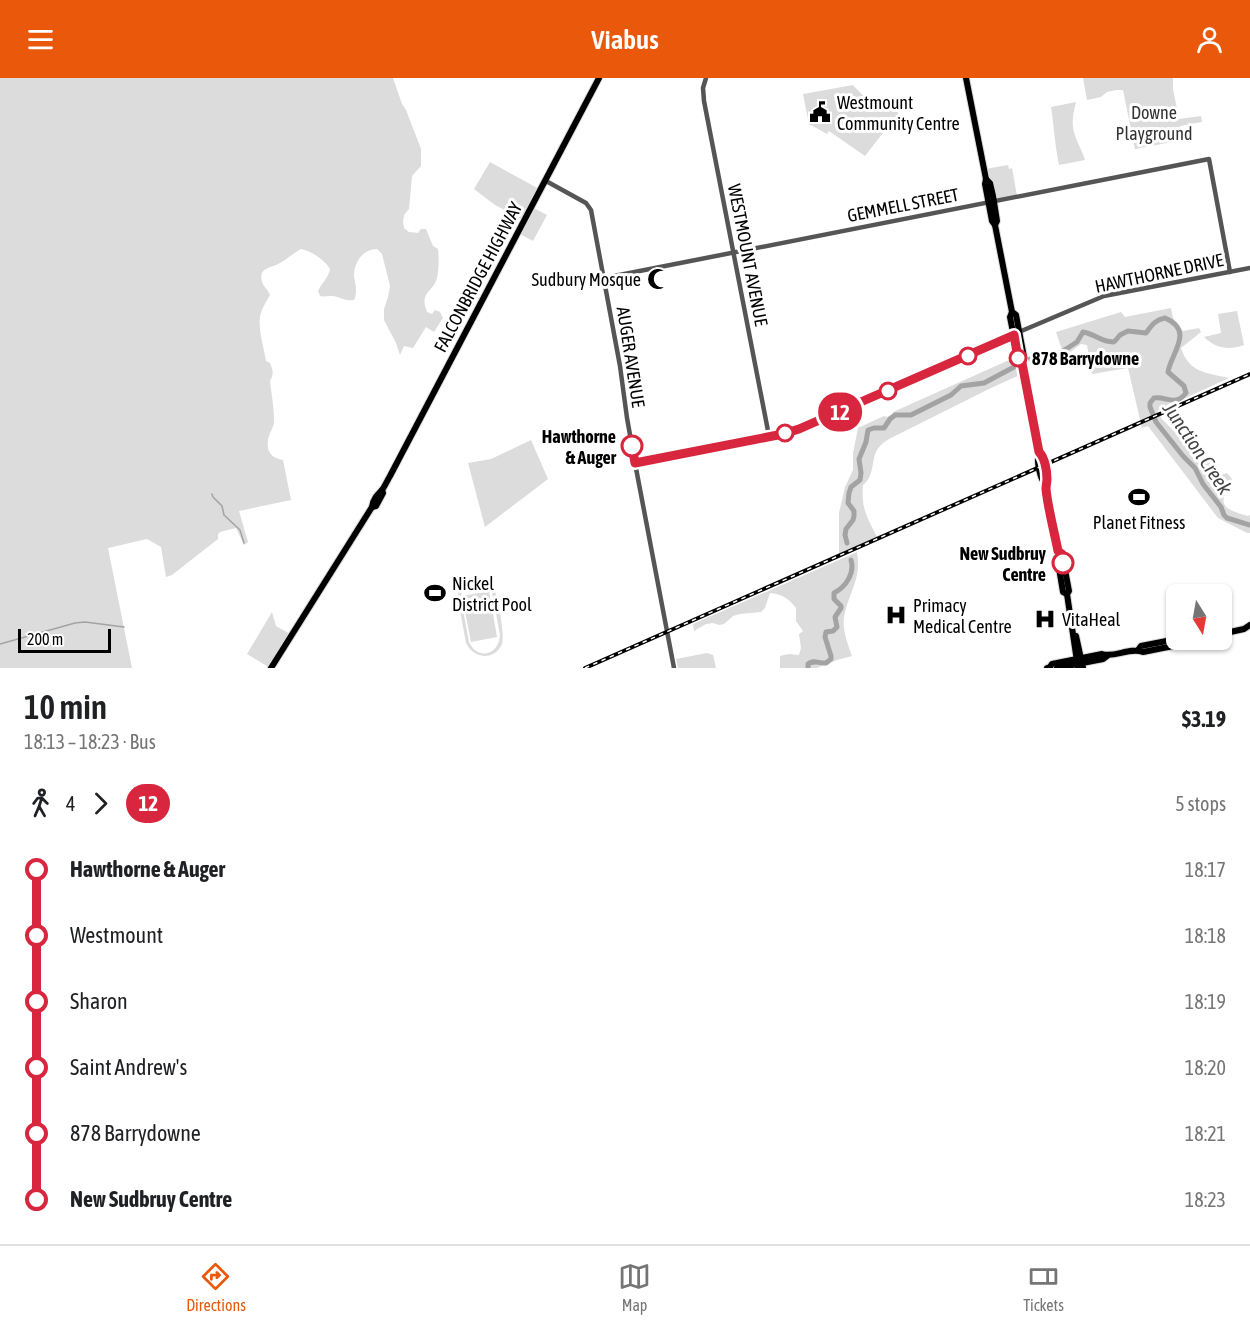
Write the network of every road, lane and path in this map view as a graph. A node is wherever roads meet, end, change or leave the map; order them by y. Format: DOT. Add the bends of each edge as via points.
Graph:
graph roads {
  1 [pos="599,78"];
  2 [pos="706,78"];
  3 [pos="966,78"];
  4 [pos="546,181"];
  5 [pos="991,201"];
  6 [pos="733,252"];
  7 [pos="1250,268"];
  8 [pos="1230,272"];
  9 [pos="604,278"];
  10 [pos="1016,334"];
  11 [pos="769,436"];
  12 [pos="635,463"];
  13 [pos="1248,629"];
  14 [pos="1232,632"];
  15 [pos="1073,633"];
  16 [pos="1166,647"];
  17 [pos="1079,649"];
  18 [pos="1094,656"];
  19 [pos="1107,656"];
  20 [pos="1062,662"];
  21 [pos="1079,663"];
  22 [pos="271,668"];
  23 [pos="674,668"];
  24 [pos="1049,668"];
  25 [pos="1057,668"];
  1 -- 4 [label="main road, FALCONBRIDGE HIGHWAY"];
  2 -- 6 [label="street, WESTMOUNT AVENUE" via="703,93"];
  3 -- 5 [label="main road"];
  4 -- 9 [label="street, AUGER AVENUE" via="590,208"];
  4 -- 22 [label="main road, FALCONBRIDGE HIGHWAY" via="376,506"];
  5 -- 6 [label="street, GEMMELL STREET"];
  5 -- 8 [label="street, GEMMELL STREET" via="1209,159"];
  5 -- 10 [label="main road"];
  6 -- 9 [label="street, GEMMELL STREET"];
  6 -- 11 [label="street, WESTMOUNT AVENUE"];
  7 -- 8 [label="street, HAWTHORNE DRIVE"];
  8 -- 10 [label="street, HAWTHORNE DRIVE" via="1104,296"];
  9 -- 12 [label="street, AUGER AVENUE"];
  10 -- 11 [label="street, HAWTHORNE DRIVE" via="804,428"];
  10 -- 15 [label="main road" via="1024,357 1022,363 1045,465 1058,551 1066,574"];
  11 -- 12 [label="street, HAWTHORNE DRIVE"];
  12 -- 23 [label="street, AUGER AVENUE"];
  13 -- 14 [label="main road"];
  15 -- 17 [label="main road"];
  15 -- 20 [label="main road" via="1070,655"];
  15 -- 21 [label="main road"];
  16 -- 19 [label="main road"];
  17 -- 18 [label="main road"];
  17 -- 21 [label="main road"];
  18 -- 19 [label="main road"];
  18 -- 21 [label="main road"];
  19 -- 21 [label="main road"];
  20 -- 21 [label="main road"];
  20 -- 24 [label="main road"];
  21 -- 25 [label="main road"];
}
